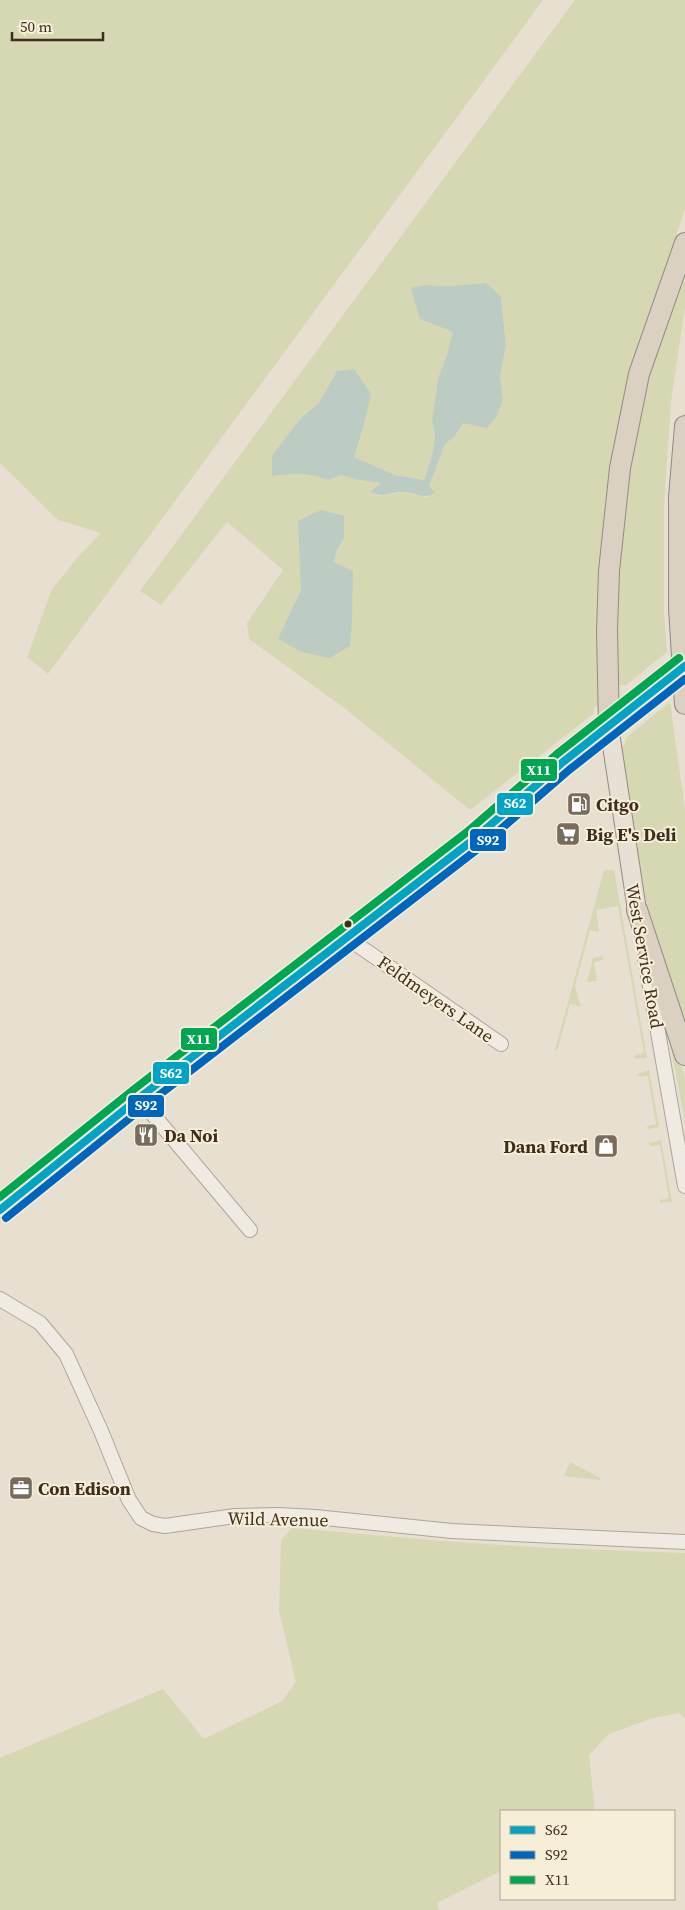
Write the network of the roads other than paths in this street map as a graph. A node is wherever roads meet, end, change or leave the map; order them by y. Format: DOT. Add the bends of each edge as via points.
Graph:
graph roads {
  1 [pos="685,243"];
  2 [pos="685,426"];
  3 [pos="685,666"];
  4 [pos="685,704"];
  5 [pos="609,726"];
  6 [pos="637,910"];
  7 [pos="346,937"];
  8 [pos="501,1044"];
  9 [pos="685,1055"];
  10 [pos="139,1098"];
  11 [pos="685,1186"];
  12 [pos="0,1210"];
  13 [pos="250,1230"];
  14 [pos="0,1299"];
  15 [pos="685,1542"];
  1 -- 5 [label="highway" via="639,374 620,468 609,571"];
  2 -- 4 [label="highway" via="679,497 679,608"];
  3 -- 5 [label="main road, bridge"];
  5 -- 6 [label="main road, West Service Road"];
  5 -- 7 [label="street" via="473,840"];
  6 -- 9 [label="highway"];
  6 -- 11 [label="street, West Service Road"];
  7 -- 8 [label="street, Feldmeyers Lane"];
  7 -- 10 [label="street"];
  10 -- 12 [label="street"];
  10 -- 13 [label="street"];
  14 -- 15 [label="street, Wild Avenue" via="40,1323 66,1354 129,1500 141,1518 153,1524 165,1526 235,1516 279,1515 452,1531"];
}
